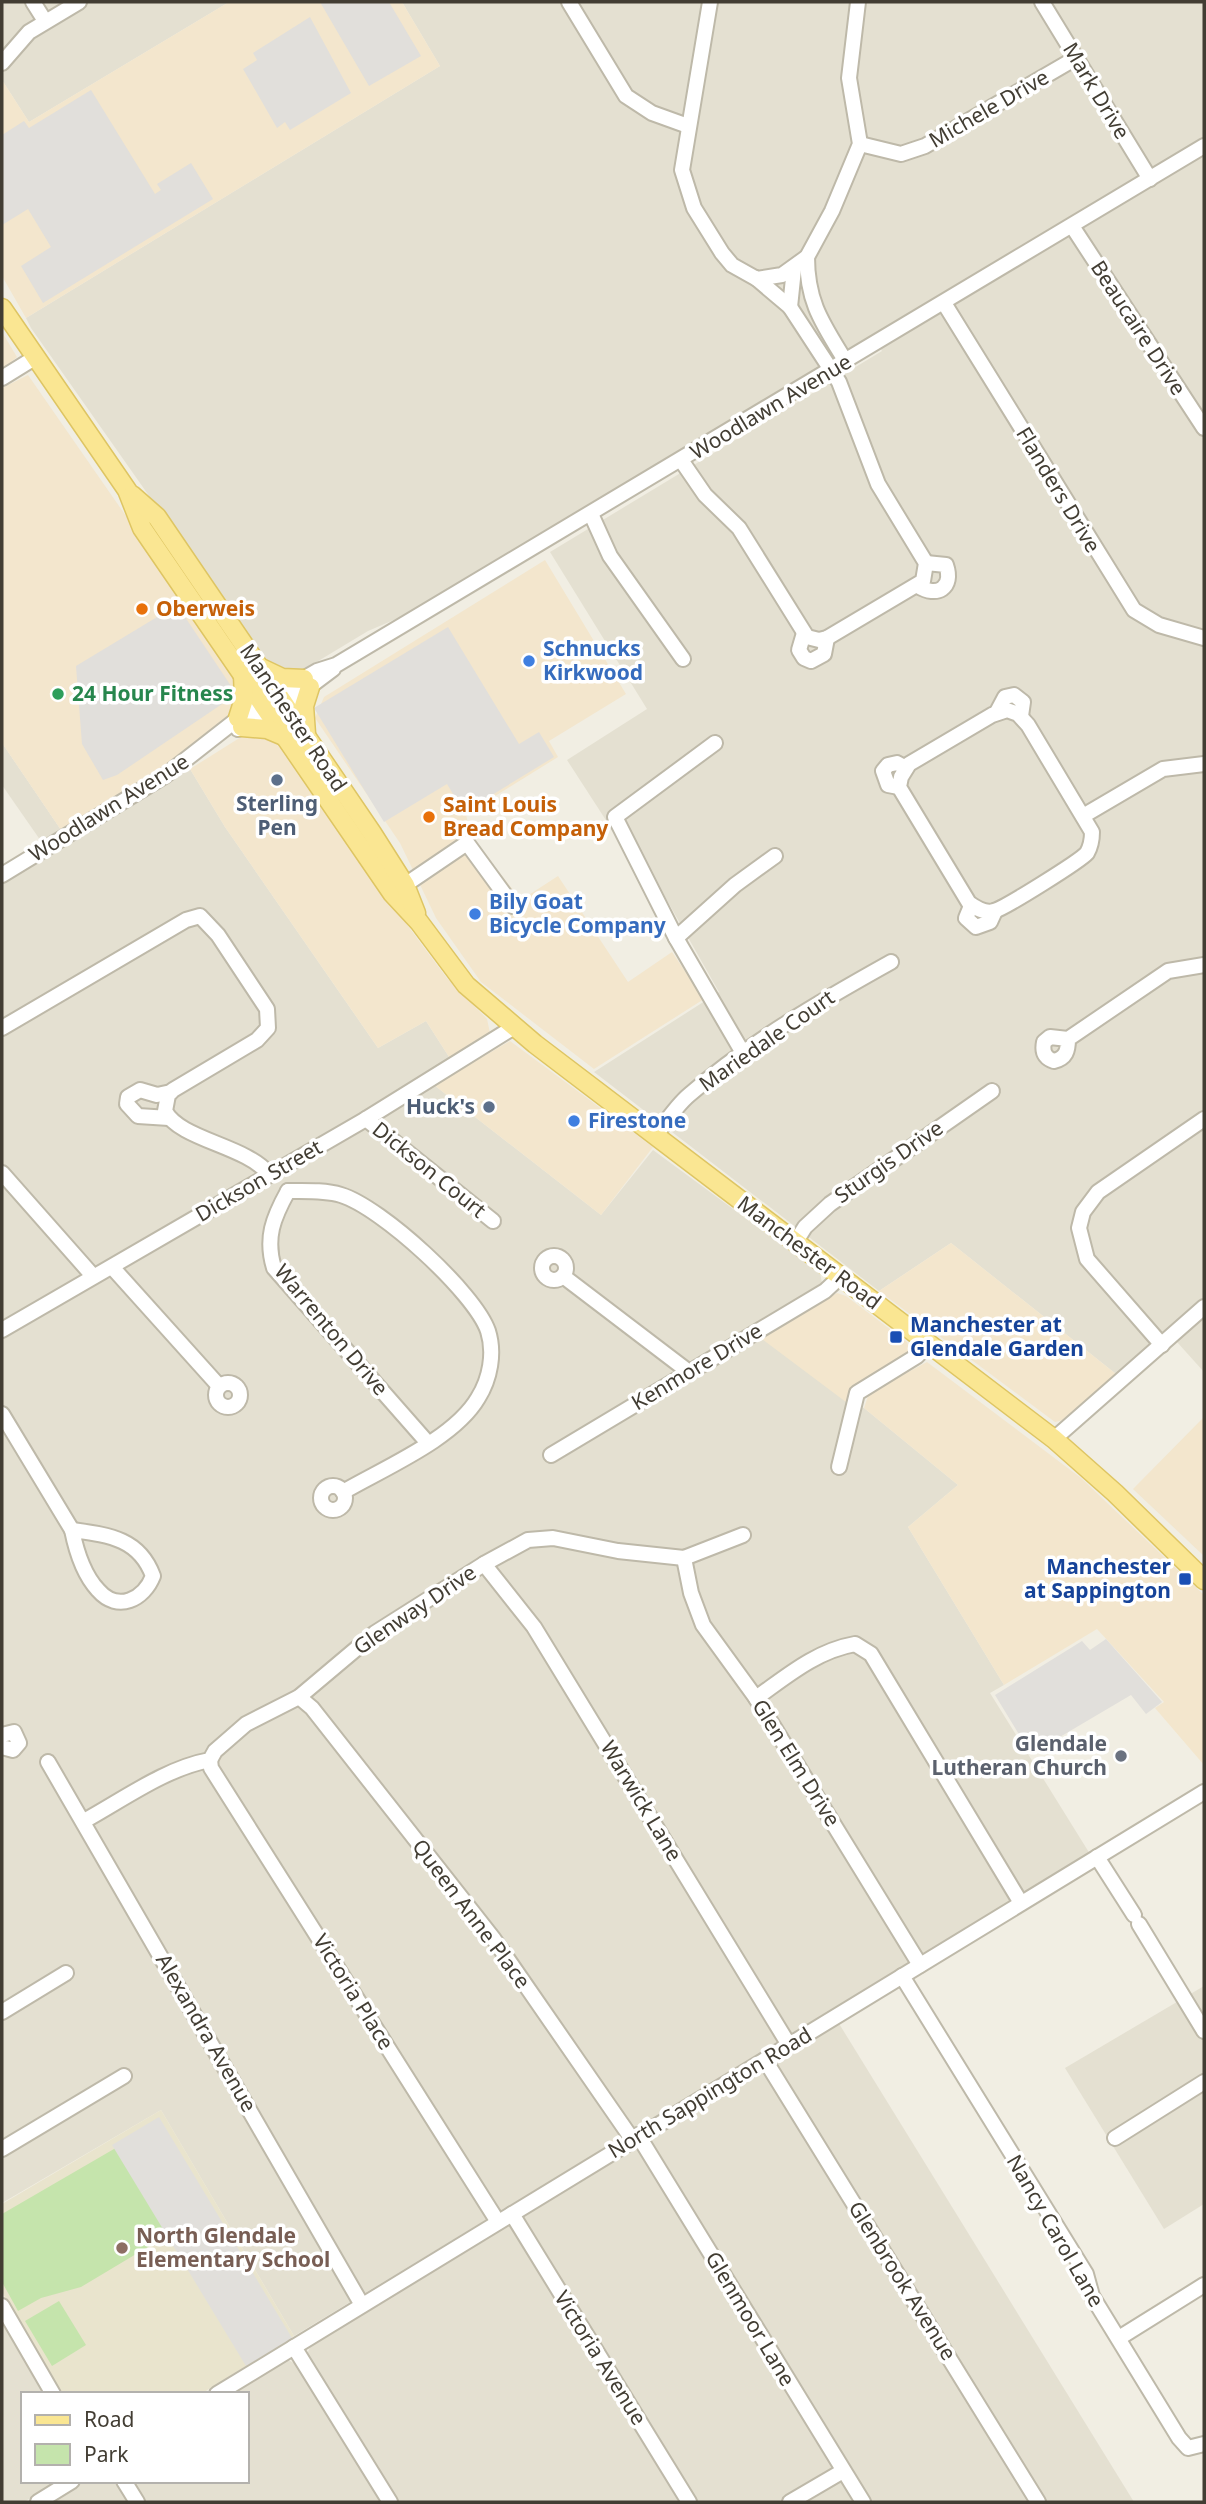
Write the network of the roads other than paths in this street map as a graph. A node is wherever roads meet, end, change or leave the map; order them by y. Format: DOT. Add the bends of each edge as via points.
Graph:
graph roads {
  1 [pos="33,2"];
  2 [pos="79,2"];
  3 [pos="569,2"];
  4 [pos="710,2"];
  5 [pos="858,2"];
  6 [pos="1042,2"];
  7 [pos="45,21"];
  8 [pos="1076,58"];
  9 [pos="2,63"];
  10 [pos="688,126"];
  11 [pos="860,144"];
  12 [pos="1203,150"];
  13 [pos="1150,179"];
  14 [pos="1072,226"];
  15 [pos="807,257"];
  16 [pos="794,269"];
  17 [pos="757,279"];
  18 [pos="944,303"];
  19 [pos="790,307"];
  20 [pos="2,308"];
  21 [pos="36,357"];
  22 [pos="846,362"];
  23 [pos="831,371"];
  24 [pos="2,378"];
  25 [pos="1204,428"];
  26 [pos="681,460"];
  27 [pos="591,514"];
  28 [pos="926,563"];
  29 [pos="918,586"];
  30 [pos="804,633"];
  31 [pos="827,638"];
  32 [pos="1204,638"];
  33 [pos="683,659"];
  34 [pos="251,671"];
  35 [pos="307,683"];
  36 [pos="273,703"];
  37 [pos="240,722"];
  38 [pos="286,737"];
  39 [pos="306,737"];
  40 [pos="715,743"];
  41 [pos="1204,764"];
  42 [pos="1083,816"];
  43 [pos="775,856"];
  44 [pos="2,875"];
  45 [pos="405,885"];
  46 [pos="513,906"];
  47 [pos="419,922"];
  48 [pos="676,938"];
  49 [pos="891,962"];
  50 [pos="1204,963"];
  51 [pos="514,1027"];
  52 [pos="2,1028"];
  53 [pos="1068,1039"];
  54 [pos="743,1054"];
  55 [pos="992,1091"];
  56 [pos="171,1092"];
  57 [pos="169,1118"];
  58 [pos="366,1119"];
  59 [pos="1204,1119"];
  60 [pos="655,1136"];
  61 [pos="273,1172"];
  62 [pos="2,1173"];
  63 [pos="288,1191"];
  64 [pos="493,1221"];
  65 [pos="795,1243"];
  66 [pos="112,1267"];
  67 [pos="93,1276"];
  68 [pos="563,1276"];
  69 [pos="841,1277"];
  70 [pos="1204,1307"];
  71 [pos="2,1330"];
  72 [pos="929,1344"];
  73 [pos="1162,1345"];
  74 [pos="689,1372"];
  75 [pos="219,1386"];
  76 [pos="2,1414"];
  77 [pos="1054,1439"];
  78 [pos="428,1442"];
  79 [pos="551,1455"];
  80 [pos="839,1467"];
  81 [pos="343,1492"];
  82 [pos="72,1530"];
  83 [pos="743,1535"];
  84 [pos="684,1558"];
  85 [pos="484,1564"];
  86 [pos="1204,1580"];
  87 [pos="299,1697"];
  88 [pos="756,1698"];
  89 [pos="2,1734"];
  90 [pos="2,1747"];
  91 [pos="210,1760"];
  92 [pos="48,1762"];
  93 [pos="1204,1792"];
  94 [pos="85,1821"];
  95 [pos="1097,1857"];
  96 [pos="1021,1903"];
  97 [pos="920,1965"];
  98 [pos="65,1973"];
  99 [pos="902,1976"];
  100 [pos="2,2012"];
  101 [pos="1204,2031"];
  102 [pos="789,2045"];
  103 [pos="765,2060"];
  104 [pos="124,2076"];
  105 [pos="1204,2082"];
  106 [pos="635,2137"];
  107 [pos="1115,2138"];
  108 [pos="2,2149"];
  109 [pos="512,2214"];
  110 [pos="498,2222"];
  111 [pos="1204,2285"];
  112 [pos="362,2305"];
  113 [pos="2,2306"];
  114 [pos="1119,2338"];
  115 [pos="294,2347"];
  116 [pos="52,2392"];
  117 [pos="220,2392"];
  118 [pos="1204,2444"];
  119 [pos="844,2472"];
  120 [pos="69,2483"];
  121 [pos="125,2483"];
  122 [pos="38,2502"];
  123 [pos="138,2502"];
  124 [pos="390,2502"];
  125 [pos="689,2502"];
  126 [pos="790,2502"];
  127 [pos="863,2502"];
  128 [pos="1038,2502"];
  1 -- 7 [label="street"];
  2 -- 7 [label="street"];
  3 -- 10 [label="street" via="626,96 652,113"];
  4 -- 10 [label="street"];
  5 -- 11 [label="street" via="849,78"];
  6 -- 8 [label="street, Mark Drive"];
  7 -- 9 [label="street"];
  8 -- 11 [label="street, Michele Drive" via="925,146 901,154"];
  8 -- 13 [label="street, Mark Drive"];
  10 -- 17 [label="street" via="682,170 694,208 732,265"];
  11 -- 15 [label="street"];
  12 -- 13 [label="street, Woodlawn Avenue"];
  13 -- 14 [label="street, Woodlawn Avenue"];
  14 -- 18 [label="street, Woodlawn Avenue"];
  14 -- 25 [label="street, Beaucaire Drive"];
  15 -- 16 [label="street"];
  15 -- 22 [label="street" via="815,311"];
  16 -- 17 [label="street"];
  16 -- 19 [label="street"];
  17 -- 19 [label="street"];
  18 -- 22 [label="street, Woodlawn Avenue"];
  18 -- 32 [label="street, Flanders Drive" via="1134,610 1159,625"];
  19 -- 23 [label="street"];
  20 -- 21 [label="main road, Manchester Road"];
  21 -- 24 [label="street"];
  21 -- 34 [label="main road, Manchester Road" via="127,490 142,527"];
  22 -- 23 [label="street, Woodlawn Avenue"];
  23 -- 26 [label="street, Woodlawn Avenue"];
  23 -- 28 [label="street" via="846,394 878,484"];
  26 -- 27 [label="street, Woodlawn Avenue"];
  26 -- 30 [label="street" via="705,495 739,528"];
  27 -- 33 [label="street" via="624,577"];
  27 -- 35 [label="street, Woodlawn Avenue"];
  28 -- 29 [label="street" via="925,577"];
  28 -- 29 [label="street" via="946,565 948,583 932,591"];
  29 -- 31 [label="street"];
  30 -- 31 [label="street" via="819,640"];
  30 -- 31 [label="street" via="799,650 811,661 824,654"];
  34 -- 35 [label="main road"];
  34 -- 36 [label="main road, Manchester Road"];
  34 -- 37 [label="main road"];
  35 -- 36 [label="street, Woodlawn Avenue"];
  35 -- 39 [label="main road"];
  36 -- 37 [label="street, Woodlawn Avenue"];
  36 -- 38 [label="main road, Manchester Road"];
  36 -- 39 [label="main road, Manchester Road"];
  37 -- 38 [label="main road"];
  37 -- 44 [label="street, Woodlawn Avenue" via="166,775"];
  38 -- 47 [label="main road, Manchester Road" via="391,893"];
  39 -- 45 [label="main road, Manchester Road"];
  40 -- 48 [label="street" via="615,817"];
  41 -- 42 [label="street" via="1163,769"];
  42 -- 42 [label="street" via="1021,716 1007,710 997,712 902,777 984,909 1082,857 1092,832"];
  43 -- 48 [label="street"];
  45 -- 46 [label="street" via="467,843"];
  45 -- 47 [label="main road, Manchester Road"];
  47 -- 51 [label="main road, Manchester Road" via="466,985"];
  48 -- 54 [label="street"];
  49 -- 54 [label="street, Mariedale Court" via="820,1002"];
  50 -- 53 [label="street" via="1168,971"];
  51 -- 58 [label="street, Dickson Street"];
  51 -- 60 [label="main road, Manchester Road"];
  52 -- 56 [label="street" via="186,920 201,916 267,1009 268,1028 257,1040"];
  54 -- 60 [label="street, Mariedale Court" via="688,1096"];
  55 -- 65 [label="street, Sturgis Drive" via="830,1203"];
  56 -- 57 [label="street" via="165,1104"];
  56 -- 57 [label="street" via="157,1095 140,1090 128,1097 127,1104 138,1116"];
  57 -- 61 [label="street"];
  58 -- 61 [label="street, Dickson Street"];
  58 -- 64 [label="street, Dickson Court"];
  59 -- 73 [label="street" via="1098,1192 1083,1212 1079,1228 1087,1259"];
  60 -- 65 [label="main road, Manchester Road"];
  61 -- 63 [label="street"];
  61 -- 66 [label="street, Dickson Street"];
  62 -- 67 [label="street"];
  63 -- 78 [label="street, Warrenton Drive" via="270,1229 268,1248 274,1268"];
  63 -- 78 [label="street" via="341,1195 364,1205 408,1240 478,1309 489,1333 489,1376 463,1418"];
  65 -- 69 [label="main road, Manchester Road"];
  66 -- 67 [label="street, Dickson Street"];
  66 -- 75 [label="street"];
  67 -- 71 [label="street, Dickson Street"];
  68 -- 74 [label="street"];
  69 -- 72 [label="main road, Manchester Road"];
  69 -- 74 [label="street, Kenmore Drive"];
  70 -- 73 [label="street"];
  72 -- 77 [label="main road, Manchester Road"];
  72 -- 80 [label="street" via="857,1393"];
  73 -- 77 [label="street"];
  74 -- 79 [label="street, Kenmore Drive"];
  76 -- 82 [label="street"];
  77 -- 86 [label="main road, Manchester Road"];
  78 -- 81 [label="street"];
  82 -- 82 [label="street" via="137,1548 153,1576 148,1588 138,1598 124,1602 98,1590 77,1553"];
  83 -- 84 [label="street, Glenway Drive"];
  84 -- 85 [label="street, Glenway Drive" via="542,1537"];
  84 -- 88 [label="street, Glen Elm Drive" via="704,1625"];
  85 -- 87 [label="street, Glenway Drive" via="375,1633"];
  85 -- 102 [label="street, Warwick Lane" via="534,1627"];
  87 -- 91 [label="street, Glenway Drive" via="246,1724"];
  87 -- 106 [label="street, Queen Anne Place" via="493,1938"];
  88 -- 96 [label="street" via="836,1647 855,1644 870,1654"];
  88 -- 97 [label="street, Glen Elm Drive"];
  89 -- 90 [label="street" via="14,1732 19,1743 13,1750"];
  91 -- 94 [label="street, Glenway Drive" via="166,1776"];
  91 -- 110 [label="street, Victoria Place"];
  92 -- 94 [label="street, Alexandra Avenue"];
  93 -- 95 [label="street, North Sappington Road"];
  94 -- 112 [label="street, Alexandra Avenue"];
  95 -- 96 [label="street, North Sappington Road"];
  95 -- 101 [label="street"];
  96 -- 97 [label="street, North Sappington Road"];
  97 -- 99 [label="street, North Sappington Road"];
  98 -- 100 [label="street"];
  99 -- 102 [label="street, North Sappington Road"];
  99 -- 114 [label="street, Nancy Carol Lane" via="1086,2274 1092,2296"];
  102 -- 103 [label="street, North Sappington Road"];
  103 -- 106 [label="street, North Sappington Road"];
  103 -- 128 [label="street, Glenbrook Avenue"];
  104 -- 108 [label="street"];
  105 -- 107 [label="street"];
  106 -- 109 [label="street, North Sappington Road"];
  106 -- 119 [label="street, Glenmoor Lane"];
  109 -- 110 [label="street, North Sappington Road"];
  109 -- 125 [label="street, Victoria Avenue"];
  110 -- 112 [label="street, North Sappington Road"];
  111 -- 114 [label="street"];
  112 -- 115 [label="street, North Sappington Road"];
  113 -- 116 [label="street"];
  114 -- 118 [label="street, Nancy Carol Lane" via="1188,2448"];
  115 -- 117 [label="street, North Sappington Road"];
  115 -- 124 [label="street"];
  119 -- 126 [label="street"];
  119 -- 127 [label="street, Glenmoor Lane"];
  120 -- 122 [label="street"];
  121 -- 123 [label="street"];
}
